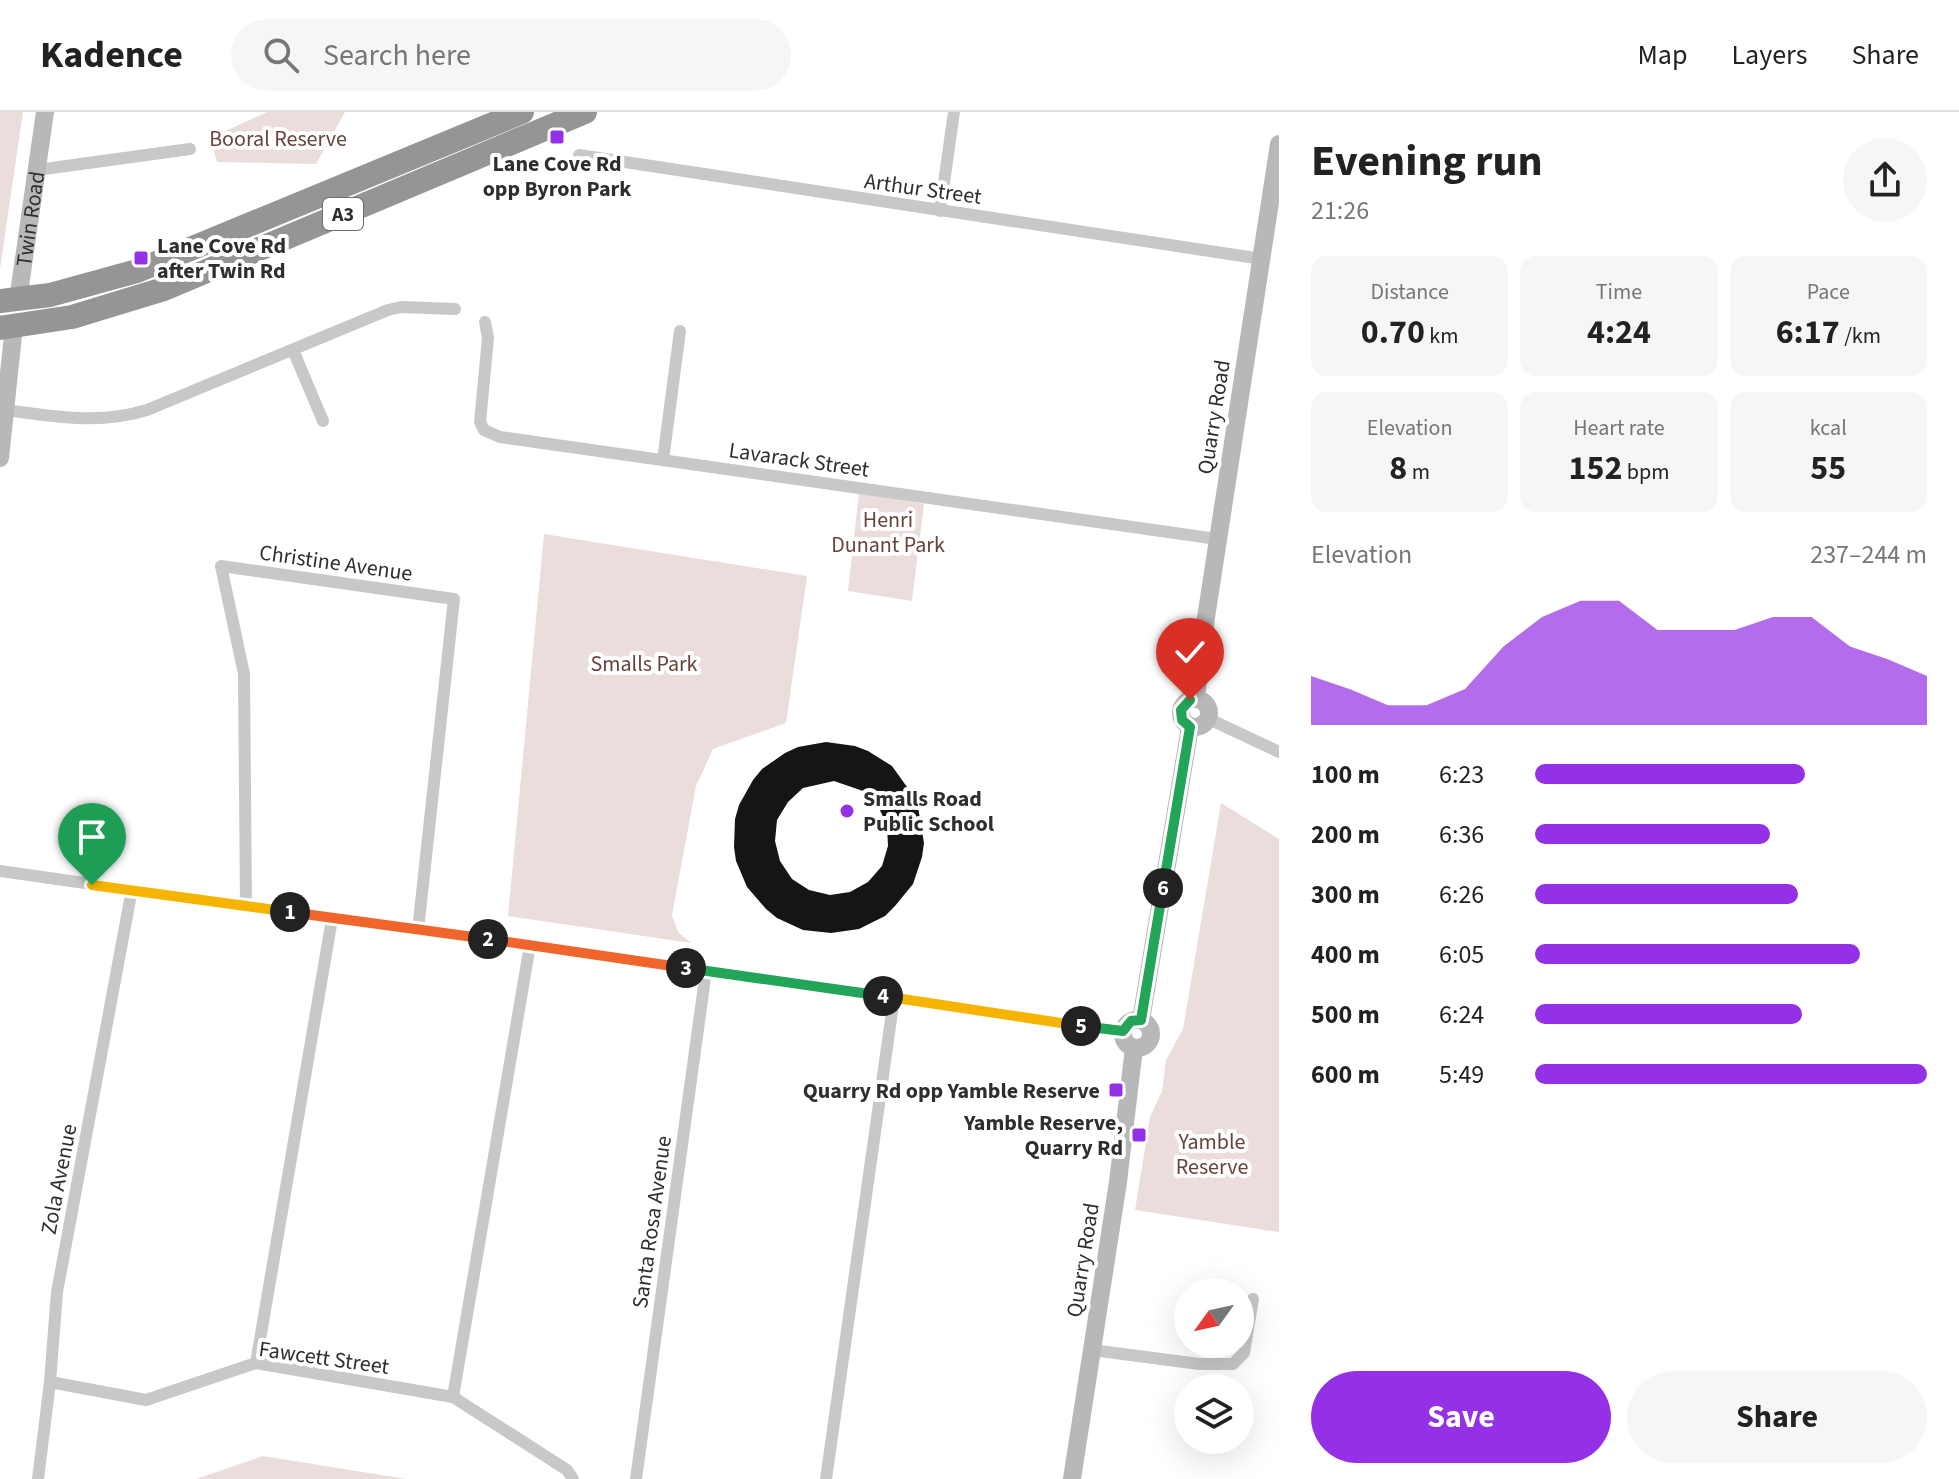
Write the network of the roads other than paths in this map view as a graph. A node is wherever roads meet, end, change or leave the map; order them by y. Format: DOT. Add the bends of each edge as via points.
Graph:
graph roads {
  1 [pos="45,112"];
  2 [pos="522,112"];
  3 [pos="585,112"];
  4 [pos="954,112"];
  5 [pos="1279,144"];
  6 [pos="190,149"];
  7 [pos="579,155"];
  8 [pos="37,170"];
  9 [pos="940,211"];
  10 [pos="1262,259"];
  11 [pos="9,300"];
  12 [pos="455,309"];
  13 [pos="485,322"];
  14 [pos="7,327"];
  15 [pos="680,331"];
  16 [pos="293,350"];
  17 [pos="5,410"];
  18 [pos="323,421"];
  19 [pos="0,458"];
  20 [pos="663,460"];
  21 [pos="1217,539"];
  22 [pos="1196,699"];
  23 [pos="1209,719"];
  24 [pos="1190,727"];
  25 [pos="1279,752"];
  26 [pos="0,871"];
  27 [pos="132,889"];
  28 [pos="246,905"];
  29 [pos="332,919"];
  30 [pos="418,930"];
  31 [pos="530,945"];
  32 [pos="706,971"];
  33 [pos="894,998"];
  34 [pos="1141,1020"];
  35 [pos="1123,1031"];
  36 [pos="1134,1048"];
  37 [pos="1092,1350"];
  38 [pos="1239,1358"];
  39 [pos="256,1363"];
  40 [pos="50,1382"];
  41 [pos="453,1397"];
  42 [pos="38,1479"];
  43 [pos="573,1479"];
  44 [pos="636,1479"];
  45 [pos="826,1479"];
  46 [pos="1072,1479"];
  1 -- 8 [label="street, Twin Road"];
  2 -- 11 [label="highway, A3" via="137,271 85,287"];
  3 -- 14 [label="highway, A3" via="164,289 85,314"];
  4 -- 9 [label="street"];
  5 -- 10 [label="street, Quarry Road"];
  6 -- 8 [label="street"];
  7 -- 9 [label="street, Arthur Street"];
  8 -- 11 [label="street, Twin Road"];
  9 -- 10 [label="street, Arthur Street"];
  10 -- 21 [label="street, Quarry Road"];
  11 -- 14 [label="highway, Twin Road"];
  12 -- 16 [label="street" via="388,310"];
  13 -- 20 [label="street, Lavarack Street" via="480,413 484,430 500,437"];
  14 -- 17 [label="street"];
  15 -- 20 [label="street"];
  16 -- 17 [label="street" via="121,417 75,419"];
  16 -- 18 [label="street"];
  17 -- 19 [label="street"];
  20 -- 21 [label="street, Lavarack Street"];
  21 -- 22 [label="street, Quarry Road"];
  22 -- 23 [label="street" via="1208,706"];
  22 -- 24 [label="street" via="1181,710"];
  23 -- 24 [label="street" via="1201,727"];
  23 -- 25 [label="street"];
  24 -- 34 [label="street"];
  26 -- 27 [label="street"];
  27 -- 28 [label="street"];
  27 -- 40 [label="street, Zola Avenue" via="57,1292"];
  28 -- 29 [label="street"];
  28 -- 30 [label="street, Christine Avenue" via="244,674 221,566 454,599"];
  29 -- 30 [label="street"];
  29 -- 39 [label="street"];
  30 -- 31 [label="street"];
  31 -- 32 [label="street"];
  31 -- 41 [label="street"];
  32 -- 33 [label="street"];
  32 -- 44 [label="street, Santa Rosa Avenue"];
  33 -- 35 [label="street"];
  33 -- 45 [label="street"];
  34 -- 35 [label="street" via="1131,1021"];
  34 -- 36 [label="street" via="1151,1039"];
  35 -- 36 [label="street" via="1124,1040"];
  36 -- 37 [label="street, Quarry Road"];
  37 -- 38 [label="street" via="1199,1364 1233,1364"];
  37 -- 46 [label="street, Quarry Road"];
  39 -- 40 [label="street, Fawcett Street" via="146,1400"];
  39 -- 41 [label="street, Fawcett Street"];
  40 -- 42 [label="street, Zola Avenue"];
  41 -- 43 [label="street, Fawcett Street" via="567,1470"];
}
